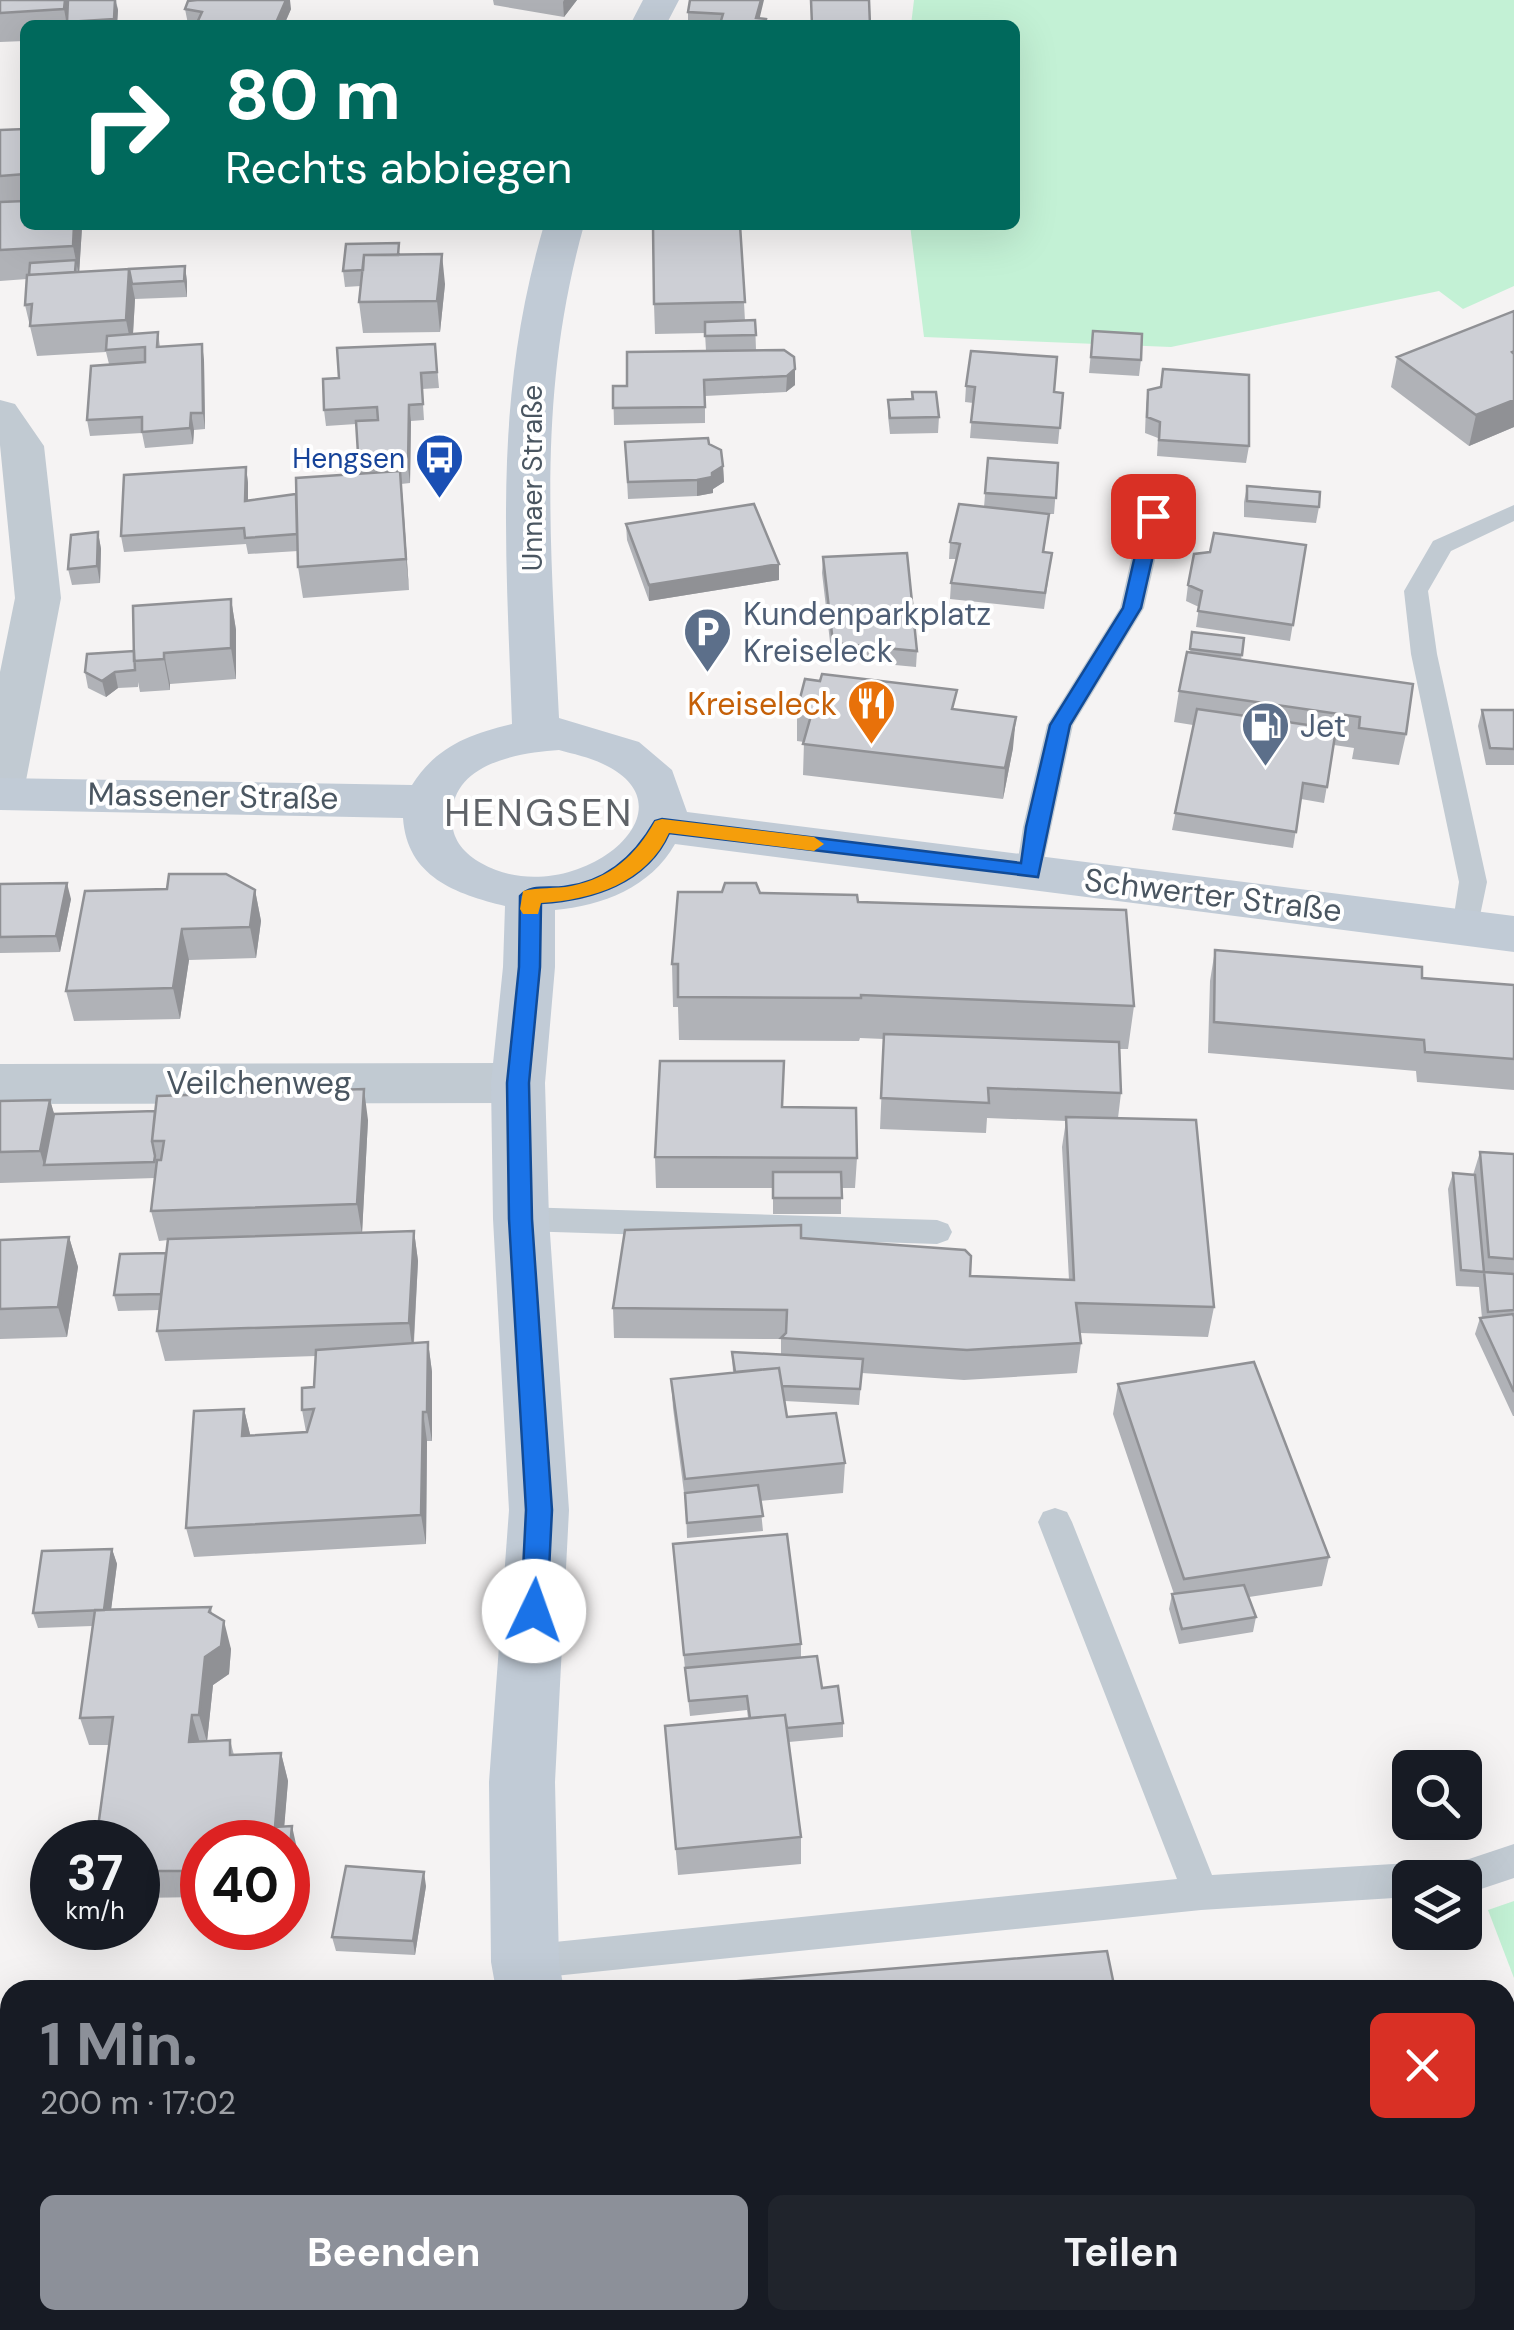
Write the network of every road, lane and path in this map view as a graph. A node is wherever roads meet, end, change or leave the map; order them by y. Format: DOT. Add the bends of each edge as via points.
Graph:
graph roads {
  1 [pos="563,230"];
  2 [pos="7,437"];
  3 [pos="1514,512"];
  4 [pos="1153,516"];
  5 [pos="536,736"];
  6 [pos="0,792"];
  7 [pos="427,802"];
  8 [pos="662,826"];
  9 [pos="1030,872"];
  10 [pos="530,896"];
  11 [pos="1490,931"];
  12 [pos="518,1083"];
  13 [pos="0,1084"];
  14 [pos="521,1219"];
  15 [pos="937,1232"];
  16 [pos="1056,1522"];
  17 [pos="1514,1861"];
  18 [pos="1482,1872"];
  19 [pos="1392,1881"];
  20 [pos="1201,1893"];
  21 [pos="528,1976"];
  1 -- 5 [label="main road, Unnaer Straße" via="535,338 527,450"];
  2 -- 6 [label="street" via="38,598"];
  3 -- 11 [label="lane, Schwerter Straße" via="1442,546 1416,591 1472,882"];
  4 -- 9 [label="lane" via="1132,608 1060,725"];
  5 -- 7 [label="main road" via="492,744 462,759 440,778"];
  5 -- 8 [label="main road" via="594,740 624,752 660,791"];
  6 -- 7 [label="main road, Massener Straße"];
  7 -- 10 [label="main road" via="425,828 436,854 459,875"];
  8 -- 9 [label="main road, Schwerter Straße"];
  8 -- 10 [label="main road" via="652,848 604,883"];
  9 -- 11 [label="main road, Schwerter Straße"];
  10 -- 12 [label="main road"];
  12 -- 13 [label="street, Veilchenweg"];
  12 -- 14 [label="main road"];
  14 -- 15 [label="lane"];
  14 -- 21 [label="main road" via="539,1510 522,1782"];
  16 -- 20 [label="lane"];
  17 -- 18 [label="lane"];
  19 -- 20 [label="lane"];
  20 -- 21 [label="lane"];
}
